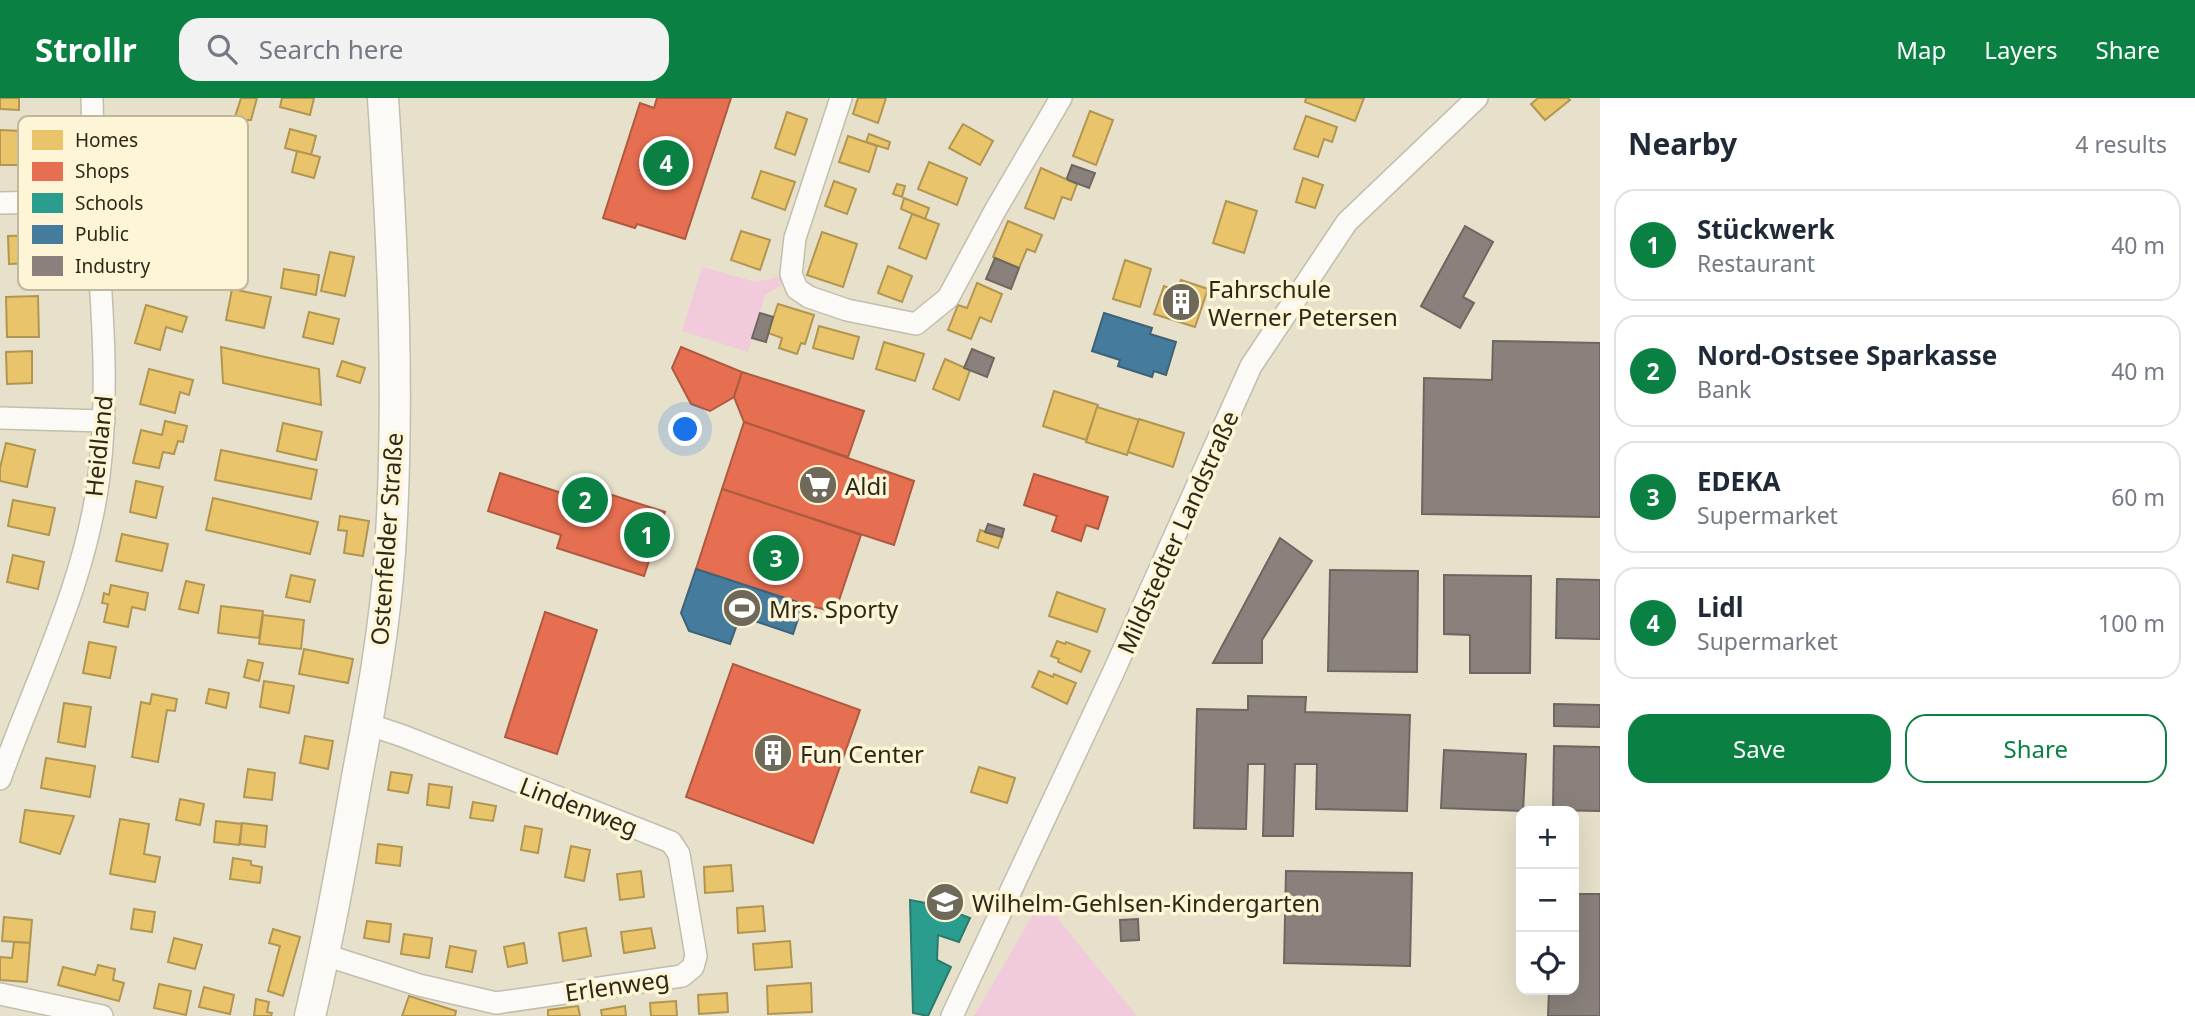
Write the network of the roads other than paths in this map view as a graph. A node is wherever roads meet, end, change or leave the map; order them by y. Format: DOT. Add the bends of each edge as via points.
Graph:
graph roads {
  1 [pos="92,98"];
  2 [pos="383,98"];
  3 [pos="841,98"];
  4 [pos="1061,98"];
  5 [pos="1477,98"];
  6 [pos="93,116"];
  7 [pos="0,203"];
  8 [pos="18,203"];
  9 [pos="101,290"];
  10 [pos="0,418"];
  11 [pos="104,421"];
  12 [pos="367,724"];
  13 [pos="0,779"];
  14 [pos="324,955"];
  15 [pos="693,967"];
  16 [pos="0,994"];
  17 [pos="497,1009"];
  18 [pos="102,1016"];
  19 [pos="310,1016"];
  20 [pos="951,1016"];
  1 -- 6 [label="street, Heidland"];
  2 -- 12 [label="main road, Ostenfelder Straße" via="393,261 395,420 390,554"];
  3 -- 4 [label="street" via="795,238 790,274 797,289 809,297 916,324 948,298"];
  5 -- 20 [label="street, Mildstedter Landstraße" via="1347,222 1251,366"];
  7 -- 8 [label="street"];
  9 -- 11 [label="street, Heidland"];
  10 -- 11 [label="street"];
  11 -- 13 [label="street, Heidland" via="99,478 84,549 64,614"];
  12 -- 14 [label="main road, Ostenfelder Straße"];
  12 -- 15 [label="street, Lindenweg" via="671,842 679,854 696,956"];
  14 -- 17 [label="street, Erlenweg"];
  14 -- 19 [label="main road, Ostenfelder Straße"];
  15 -- 17 [label="street, Erlenweg" via="682,976"];
  16 -- 18 [label="street"];
}
